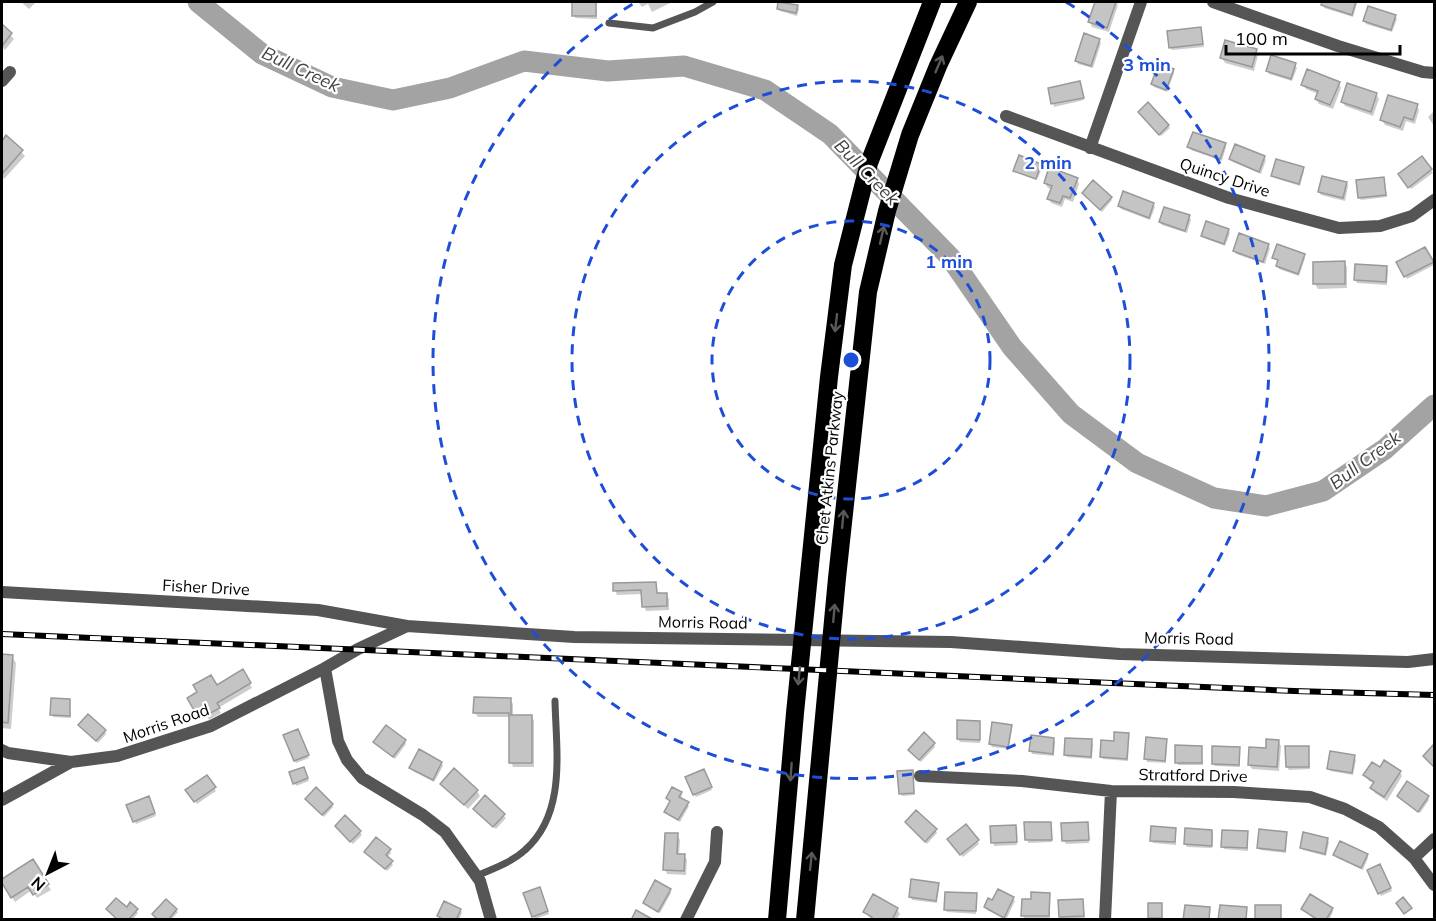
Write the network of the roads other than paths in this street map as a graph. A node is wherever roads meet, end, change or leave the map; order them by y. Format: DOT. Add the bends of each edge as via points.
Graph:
graph roads {
  1 [pos="713,2"];
  2 [pos="919,2"];
  3 [pos="932,2"];
  4 [pos="968,2"];
  5 [pos="1141,2"];
  6 [pos="1213,2"];
  7 [pos="609,23"];
  8 [pos="1434,73"];
  9 [pos="892,89"];
  10 [pos="1006,116"];
  11 [pos="1090,148"];
  12 [pos="1434,200"];
  13 [pos="2,592"];
  14 [pos="407,626"];
  15 [pos="1434,659"];
  16 [pos="325,668"];
  17 [pos="555,701"];
  18 [pos="2,750"];
  19 [pos="71,762"];
  20 [pos="920,776"];
  21 [pos="1111,790"];
  22 [pos="2,800"];
  23 [pos="717,832"];
  24 [pos="1434,839"];
  25 [pos="1414,858"];
  26 [pos="476,876"];
  27 [pos="1434,885"];
  28 [pos="491,920"];
  29 [pos="686,920"];
  30 [pos="777,920"];
  31 [pos="805,920"];
  32 [pos="1105,920"];
  1 -- 7 [label="lane" via="653,28"];
  2 -- 9 [label="highway"];
  3 -- 9 [label="highway"];
  31 -- 4 [label="highway, Chet Atkins Parkway, one-way" via="868,292 887,211 917,119"];
  5 -- 11 [label="street"];
  6 -- 8 [label="street" via="1338,46"];
  9 -- 30 [label="highway, Chet Atkins Parkway, one-way" via="882,102 843,265"];
  10 -- 11 [label="street, Quincy Drive"];
  11 -- 12 [label="street, Quincy Drive" via="1229,198 1339,228 1380,226 1412,216"];
  13 -- 14 [label="street, Fisher Drive" via="318,610"];
  14 -- 15 [label="street, Morris Road" via="574,637 951,642 1120,654 1408,662"];
  14 -- 16 [label="street, Morris Road"];
  16 -- 19 [label="street, Morris Road" via="211,726 117,756"];
  16 -- 26 [label="street" via="338,741 347,760 362,778 445,831"];
  17 -- 26 [label="lane" via="556,779 551,812 525,851"];
  18 -- 19 [label="street, Morris Road"];
  19 -- 22 [label="street"];
  20 -- 21 [label="street, Stratford Drive"];
  21 -- 25 [label="street, Stratford Drive" via="1310,797 1379,827"];
  21 -- 32 [label="street"];
  23 -- 29 [label="street" via="715,862"];
  24 -- 25 [label="street"];
  25 -- 27 [label="street, Stratford Drive"];
  26 -- 28 [label="street"];
}
